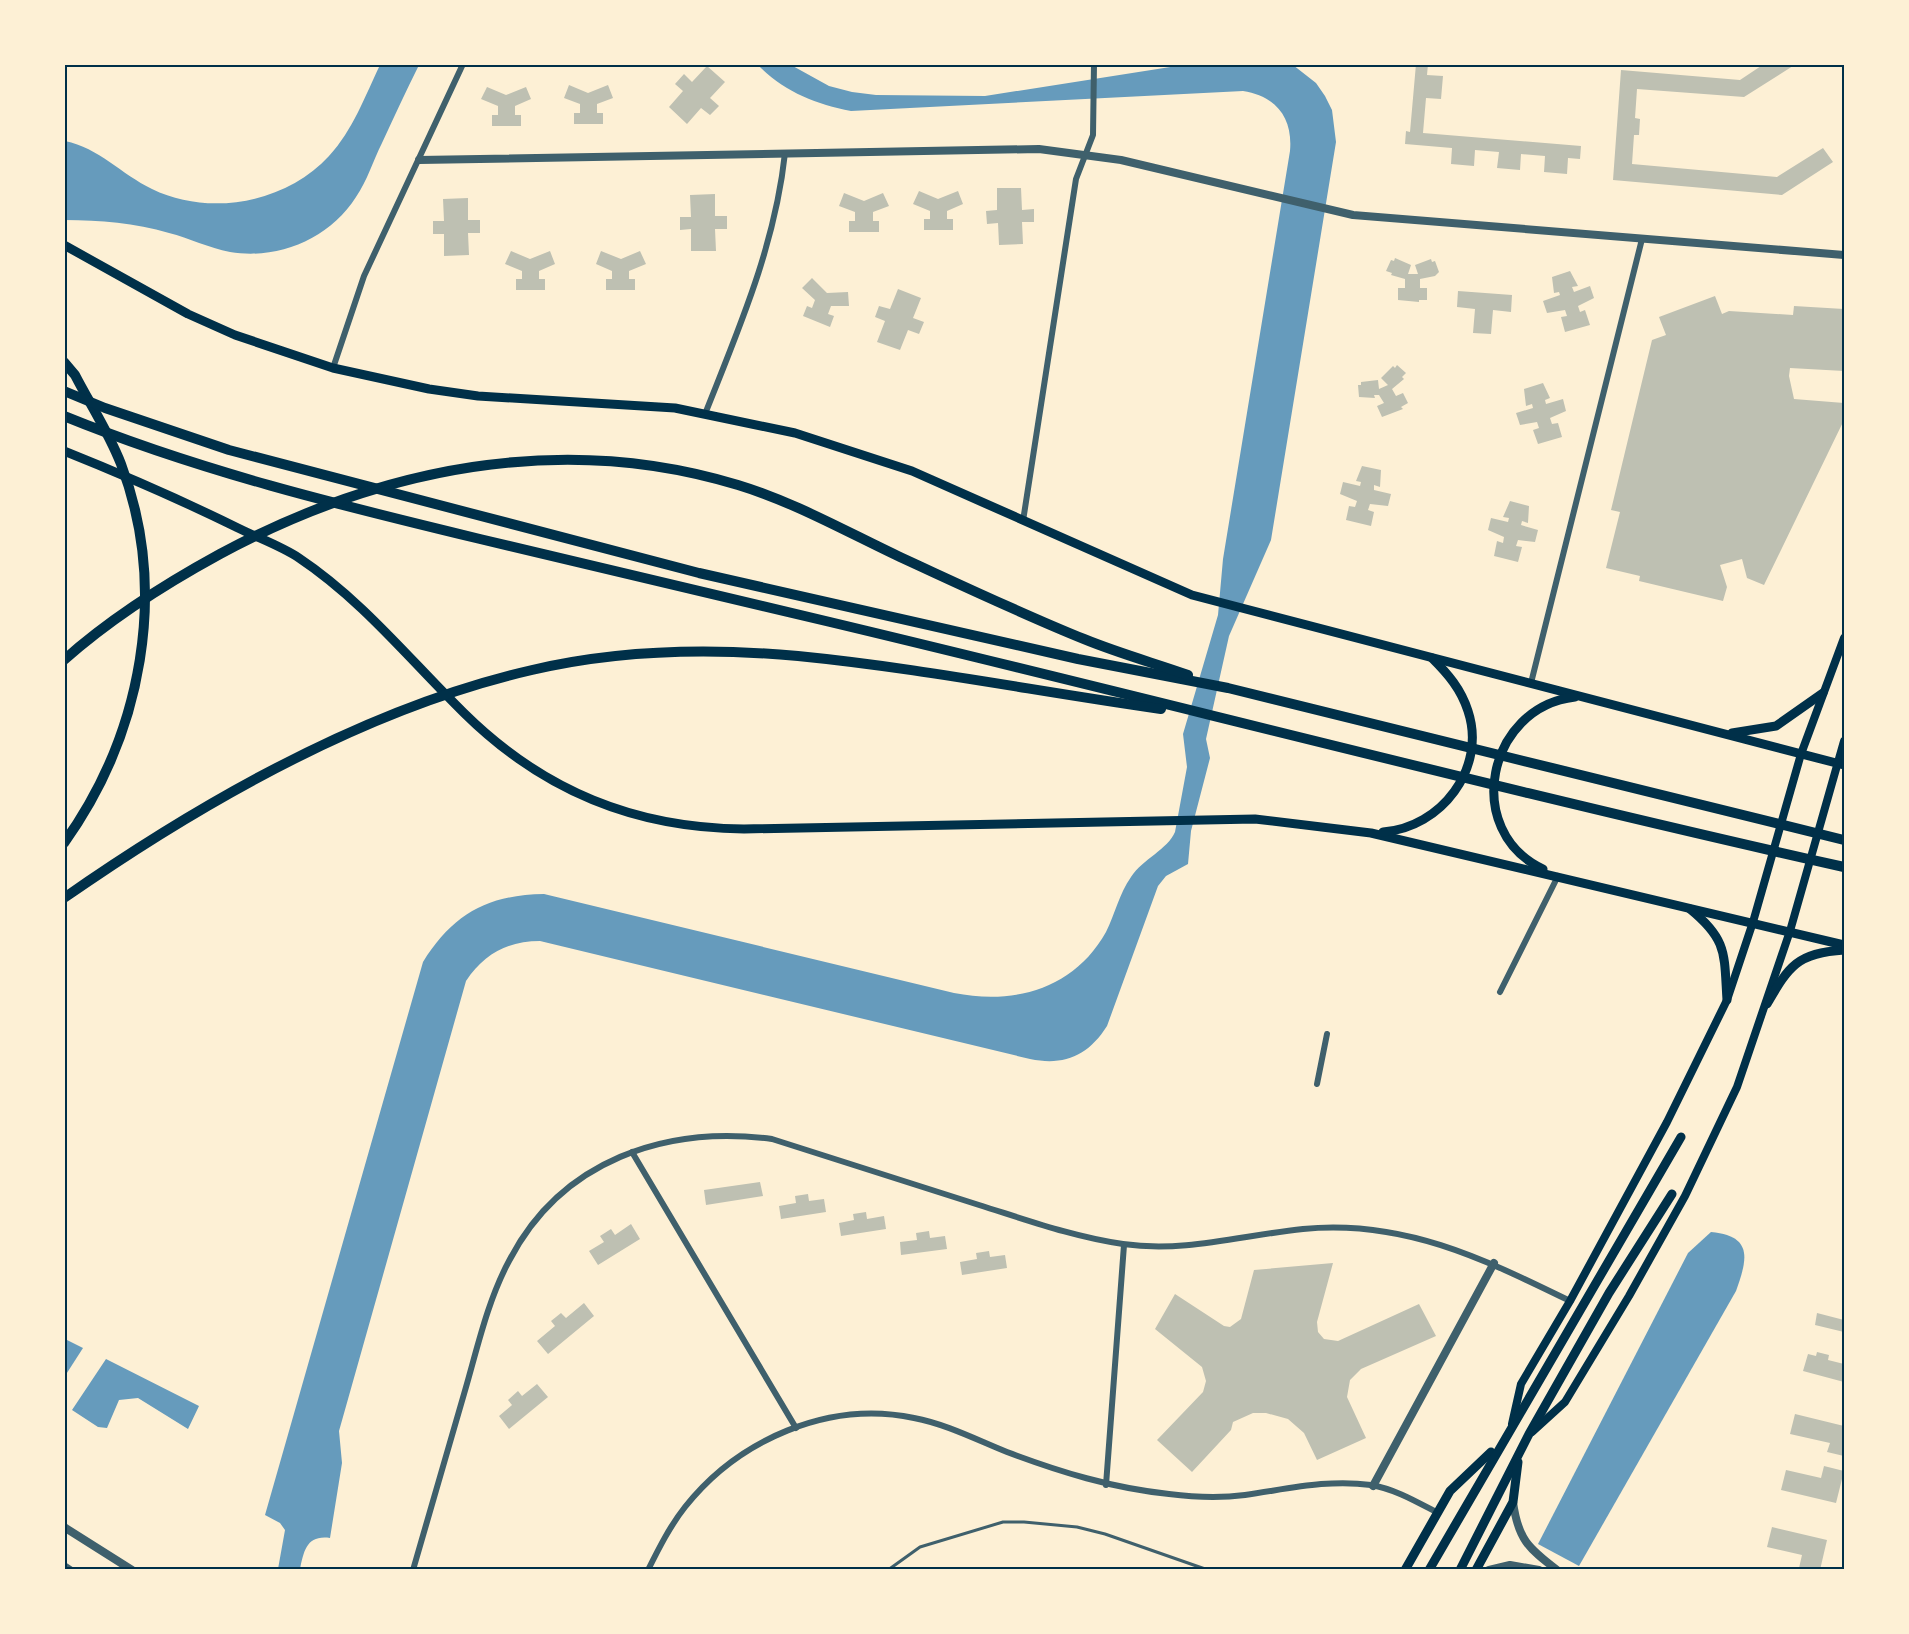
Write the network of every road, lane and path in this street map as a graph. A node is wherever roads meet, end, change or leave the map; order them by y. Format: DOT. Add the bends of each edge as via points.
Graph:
graph roads {
  1 [pos="464,64"];
  2 [pos="1094,64"];
  3 [pos="786,153"];
  4 [pos="1086,154"];
  5 [pos="419,160"];
  6 [pos="1642,239"];
  7 [pos="64,245"];
  8 [pos="1845,255"];
  9 [pos="64,362"];
  10 [pos="333,368"];
  11 [pos="64,391"];
  12 [pos="705,414"];
  13 [pos="64,416"];
  14 [pos="64,451"];
  15 [pos="1023,521"];
  16 [pos="1844,639"];
  17 [pos="1845,651"];
  18 [pos="1431,657"];
  19 [pos="64,660"];
  20 [pos="1531,683"];
  21 [pos="1228,688"];
  22 [pos="1823,693"];
  23 [pos="1580,696"];
  24 [pos="1208,716"];
  25 [pos="1725,734"];
  26 [pos="1845,741"];
  27 [pos="1801,754"];
  28 [pos="1841,764"];
  29 [pos="1371,833"];
  30 [pos="1845,840"];
  31 [pos="64,843"];
  32 [pos="1845,867"];
  33 [pos="1558,876"];
  34 [pos="64,898"];
  35 [pos="1688,908"];
  36 [pos="1753,922"];
  37 [pos="1790,931"];
  38 [pos="1845,945"];
  39 [pos="1845,950"];
  40 [pos="1500,992"];
  41 [pos="1727,999"];
  42 [pos="1767,1004"];
  43 [pos="1327,1034"];
  44 [pos="1317,1084"];
  45 [pos="1681,1137"];
  46 [pos="632,1152"];
  47 [pos="1672,1194"];
  48 [pos="1124,1245"];
  49 [pos="1494,1263"];
  50 [pos="1570,1301"];
  51 [pos="1512,1424"];
  52 [pos="796,1428"];
  53 [pos="1529,1434"];
  54 [pos="1500,1444"];
  55 [pos="1518,1453"];
  56 [pos="1106,1485"];
  57 [pos="1373,1486"];
  58 [pos="1513,1502"];
  59 [pos="1438,1513"];
  60 [pos="64,1527"];
  61 [pos="64,1566"];
  62 [pos="70,1569"];
  63 [pos="132,1569"];
  64 [pos="412,1569"];
  65 [pos="648,1569"];
  66 [pos="888,1569"];
  67 [pos="1208,1569"];
  68 [pos="1405,1569"];
  69 [pos="1429,1569"];
  70 [pos="1460,1569"];
  71 [pos="1476,1569"];
  72 [pos="1489,1569"];
  73 [pos="1539,1569"];
  74 [pos="1557,1569"];
  1 -- 5 [label="street"];
  2 -- 4 [label="street" via="1093,135"];
  3 -- 4 [label="street" via="1019,149"];
  3 -- 5 [label="street"];
  3 -- 12 [label="street" via="774,226 760,273"];
  4 -- 6 [label="street" via="1353,215"];
  4 -- 15 [label="street" via="1076,179"];
  5 -- 10 [label="street" via="364,276"];
  6 -- 8 [label="street"];
  6 -- 20 [label="street"];
  7 -- 10 [label="main road" via="188,314"];
  9 -- 31 [label="highway" via="120,463 140,543 145,614 137,686 127,721 100,786"];
  10 -- 12 [label="main road" via="410,386 478,396 675,408"];
  11 -- 21 [label="highway" via="229,450 699,573 1078,659"];
  12 -- 15 [label="main road" via="854,450"];
  13 -- 24 [label="highway" via="172,457 375,514 1070,679"];
  14 -- 29 [label="main road" via="154,487 298,557 390,636 496,741 532,768 592,801 640,818 709,828 1255,819"];
  15 -- 18 [label="main road" via="1192,594"];
  16 -- 17 [label="main road"];
  16 -- 22 [label="main road"];
  18 -- 20 [label="main road"];
  18 -- 29 [label="main road" via="1461,692 1469,713 1471,746 1463,778 1451,797 1425,819 1394,831"];
  19 -- 21 [label="highway" via="154,591 262,531 342,498 433,472 532,459 613,461 740,486 1087,640"];
  20 -- 23 [label="main road"];
  21 -- 30 [label="highway"];
  22 -- 25 [label="main road" via="1767,730"];
  22 -- 27 [label="main road"];
  23 -- 25 [label="main road"];
  23 -- 33 [label="main road" via="1557,699 1518,724 1504,743 1495,776 1496,811 1505,832 1537,866"];
  24 -- 32 [label="highway"];
  24 -- 34 [label="highway" via="796,656 660,654 576,662 490,681 417,706 289,763 177,824"];
  25 -- 27 [label="main road"];
  26 -- 28 [label="main road"];
  27 -- 28 [label="main road"];
  27 -- 36 [label="main road"];
  28 -- 37 [label="main road"];
  29 -- 33 [label="main road"];
  33 -- 35 [label="main road"];
  33 -- 40 [label="street"];
  35 -- 36 [label="main road"];
  35 -- 41 [label="main road" via="1711,926 1719,939 1725,960"];
  36 -- 37 [label="main road"];
  36 -- 41 [label="main road"];
  37 -- 38 [label="main road"];
  37 -- 42 [label="main road"];
  39 -- 42 [label="main road" via="1797,963 1787,970"];
  41 -- 50 [label="main road" via="1692,1074"];
  42 -- 53 [label="main road" via="1737,1087 1663,1236 1565,1402"];
  43 -- 44 [label="street"];
  45 -- 51 [label="main road"];
  46 -- 48 [label="street" via="706,1134 772,1139 1069,1233"];
  46 -- 52 [label="street"];
  46 -- 64 [label="street" via="565,1191 532,1226 510,1259 488,1313"];
  47 -- 53 [label="main road" via="1609,1293"];
  48 -- 49 [label="street" via="1191,1246 1305,1229 1354,1228 1411,1236"];
  48 -- 56 [label="street"];
  49 -- 50 [label="street"];
  49 -- 57 [label="street"];
  50 -- 51 [label="main road" via="1521,1384"];
  51 -- 54 [label="main road"];
  52 -- 56 [label="street" via="842,1415 891,1414 915,1418"];
  52 -- 65 [label="street" via="753,1447 715,1475 683,1509"];
  53 -- 55 [label="main road"];
  54 -- 59 [label="main road" via="1450,1491"];
  54 -- 69 [label="main road"];
  55 -- 58 [label="main road"];
  55 -- 70 [label="main road"];
  56 -- 57 [label="street" via="1208,1496 1327,1482"];
  57 -- 59 [label="street" via="1402,1494"];
  58 -- 71 [label="main road"];
  58 -- 74 [label="street" via="1521,1536 1532,1551"];
  59 -- 68 [label="main road"];
  60 -- 63 [label="street"];
  61 -- 62 [label="street"];
  66 -- 67 [label="lane" via="920,1547 1003,1522 1062,1525 1105,1534"];
  72 -- 73 [label="street" via="1510,1565"];
}
